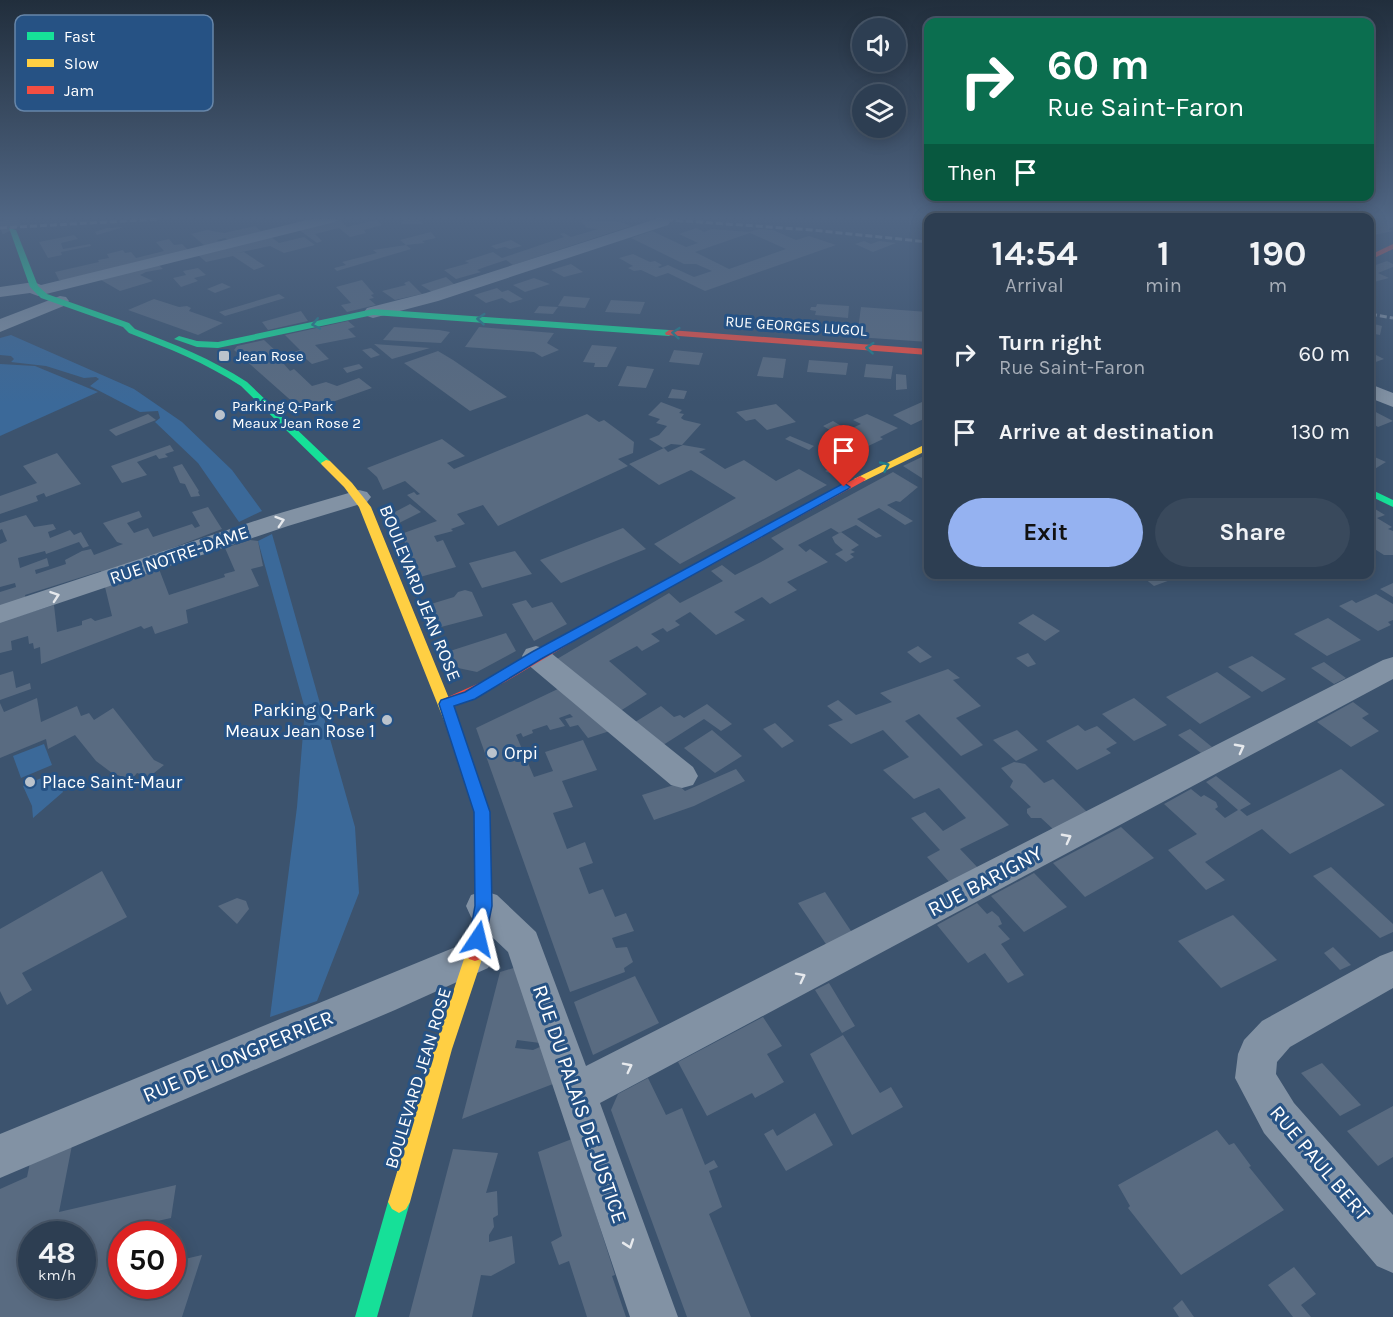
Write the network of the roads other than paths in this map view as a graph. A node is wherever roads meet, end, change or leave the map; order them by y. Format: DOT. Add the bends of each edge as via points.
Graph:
graph roads {
  1 [pos="33,280"];
  2 [pos="72,280"];
  3 [pos="483,280"];
  4 [pos="36,289"];
  5 [pos="0,292"];
  6 [pos="432,297"];
  7 [pos="60,301"];
  8 [pos="373,312"];
  9 [pos="450,317"];
  10 [pos="126,325"];
  11 [pos="0,326"];
  12 [pos="924,352"];
  13 [pos="1374,392"];
  14 [pos="1393,401"];
  15 [pos="924,448"];
  16 [pos="1374,494"];
  17 [pos="359,497"];
  18 [pos="1393,504"];
  19 [pos="0,614"];
  20 [pos="536,656"];
  21 [pos="1393,667"];
  22 [pos="446,704"];
  23 [pos="682,776"];
  24 [pos="484,906"];
  25 [pos="475,956"];
  26 [pos="1393,968"];
  27 [pos="576,1093"];
  28 [pos="0,1156"];
  29 [pos="1393,1250"];
  30 [pos="366,1317"];
  31 [pos="654,1317"];
  1 -- 4 [label="main road"];
  2 -- 4 [label="street"];
  3 -- 6 [label="street"];
  4 -- 5 [label="street"];
  4 -- 7 [label="main road, BOULEVARD JEAN ROSE"];
  6 -- 8 [label="street"];
  6 -- 9 [label="street" via="432,306"];
  7 -- 10 [label="main road, BOULEVARD JEAN ROSE"];
  7 -- 11 [label="street"];
  8 -- 9 [label="main road, RUE GEORGES LUGOL"];
  8 -- 10 [label="main road, RUE GEORGES LUGOL, one-way" via="218,345 197,344 146,326"];
  12 -- 9 [label="main road, RUE GEORGES LUGOL, one-way"];
  10 -- 17 [label="main road, BOULEVARD JEAN ROSE" via="236,378"];
  13 -- 14 [label="street"];
  20 -- 15 [label="main road, one-way" via="863,476"];
  16 -- 18 [label="main road"];
  19 -- 17 [label="street, RUE NOTRE-DAME, one-way"];
  17 -- 22 [label="main road, BOULEVARD JEAN ROSE"];
  20 -- 22 [label="main road" via="470,695"];
  20 -- 23 [label="street"];
  27 -- 21 [label="street, RUE BARIGNY, one-way"];
  22 -- 24 [label="main road, BOULEVARD JEAN ROSE" via="482,812"];
  24 -- 25 [label="main road, BOULEVARD JEAN ROSE"];
  24 -- 27 [label="street, RUE DU PALAIS DE JUSTICE" via="523,943"];
  25 -- 28 [label="street, RUE DE LONGPERRIER"];
  25 -- 30 [label="main road, BOULEVARD JEAN ROSE" via="443,1049"];
  26 -- 29 [label="street, RUE PAUL BERT" via="1276,1034 1258,1053 1255,1078 1279,1118"];
  27 -- 31 [label="street, RUE DU PALAIS DE JUSTICE, one-way"];
}
